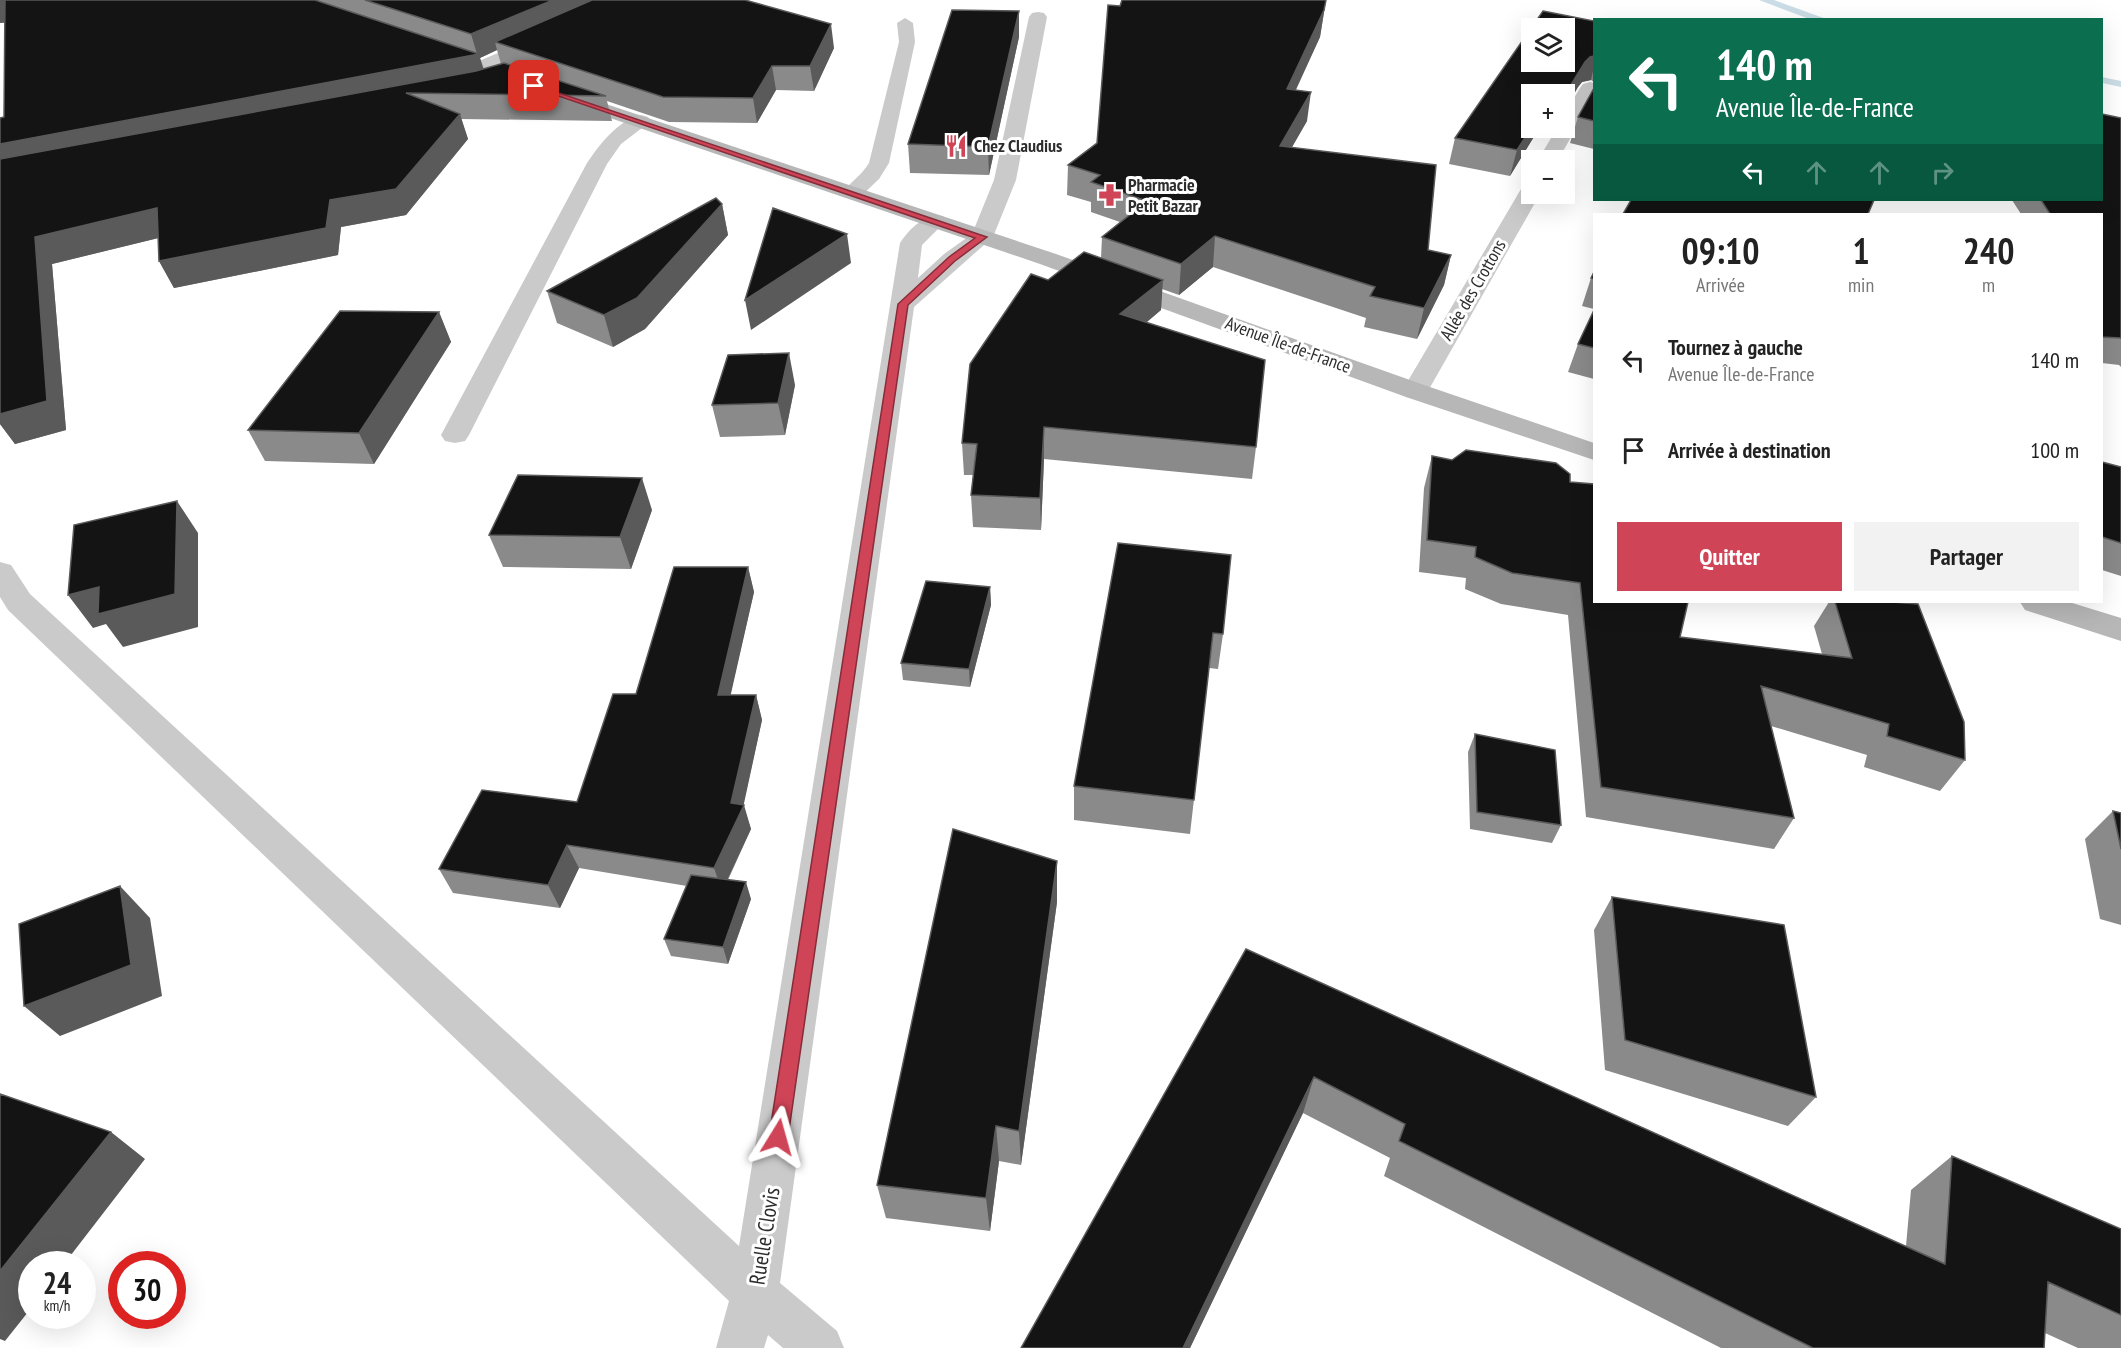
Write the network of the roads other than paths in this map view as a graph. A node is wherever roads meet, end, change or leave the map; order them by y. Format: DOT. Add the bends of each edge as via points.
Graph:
graph roads {
  1 [pos="1038,16"];
  2 [pos="905,23"];
  3 [pos="556,33"];
  4 [pos="458,59"];
  5 [pos="480,67"];
  6 [pos="513,78"];
  7 [pos="1590,88"];
  8 [pos="545,89"];
  9 [pos="641,121"];
  10 [pos="1554,150"];
  11 [pos="852,194"];
  12 [pos="1523,204"];
  13 [pos="935,221"];
  14 [pos="982,237"];
  15 [pos="903,304"];
  16 [pos="1415,391"];
  17 [pos="456,435"];
  18 [pos="1593,452"];
  19 [pos="0,572"];
  20 [pos="2039,603"];
  21 [pos="2121,630"];
  22 [pos="755,1293"];
  23 [pos="740,1348"];
  24 [pos="820,1348"];
  1 -- 14 [label="street" via="1005,180"];
  2 -- 11 [label="lane" via="907,42 879,163"];
  3 -- 5 [label="lane"];
  4 -- 5 [label="street"];
  5 -- 6 [label="street"];
  7 -- 10 [label="street"];
  8 -- 9 [label="street, Avenue Île-de-France"];
  9 -- 11 [label="street, Avenue Île-de-France"];
  9 -- 17 [label="street" via="614,140 597,163"];
  11 -- 13 [label="street, Avenue Île-de-France"];
  12 -- 16 [label="street, Allée des Crottons"];
  13 -- 14 [label="street, Avenue Île-de-France"];
  13 -- 15 [label="street, Ruelle Clovis" via="911,243"];
  14 -- 15 [label="street"];
  14 -- 16 [label="street, Avenue Île-de-France"];
  15 -- 22 [label="street, Ruelle Clovis"];
  16 -- 18 [label="street, Avenue Île-de-France"];
  19 -- 22 [label="street" via="20,602"];
  20 -- 21 [label="street"];
  22 -- 23 [label="street, Ruelle Clovis"];
  22 -- 24 [label="street"];
}
